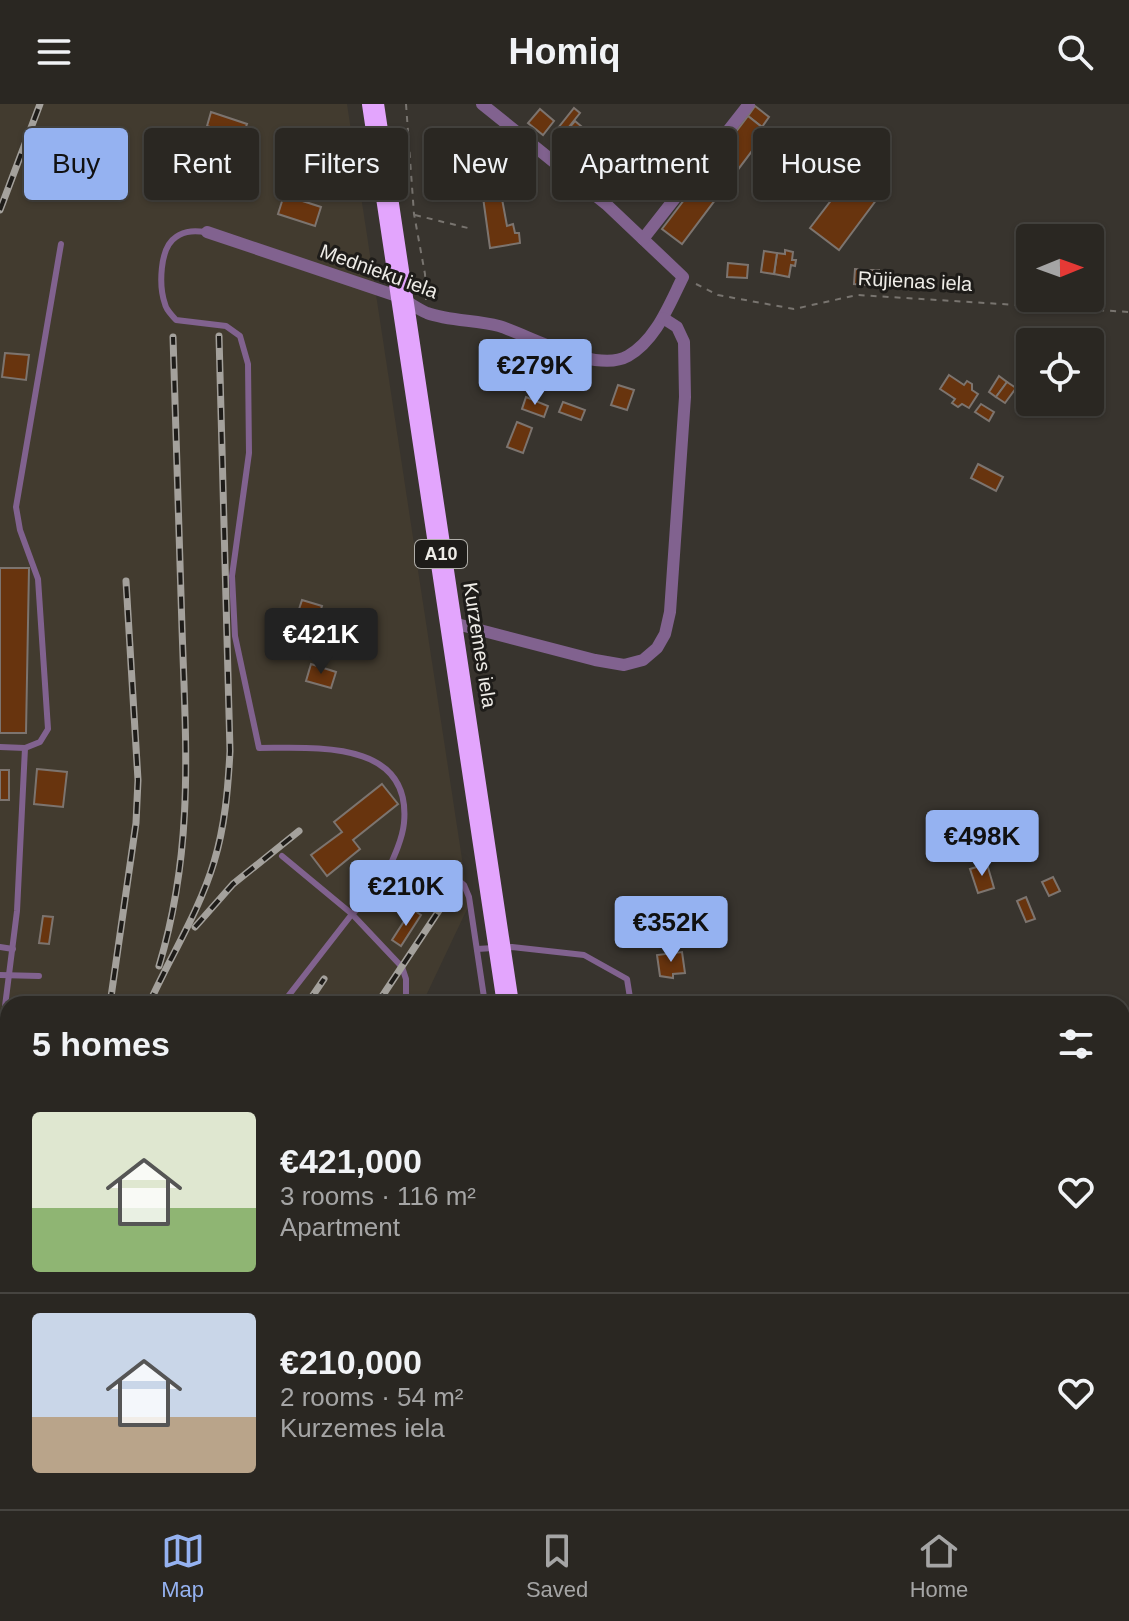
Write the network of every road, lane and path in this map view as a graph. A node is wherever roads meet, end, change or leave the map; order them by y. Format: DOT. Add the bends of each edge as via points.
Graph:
graph roads {
  1 [pos="373,104"];
  2 [pos="482,104"];
  3 [pos="749,104"];
  4 [pos="414,214"];
  5 [pos="472,229"];
  6 [pos="207,232"];
  7 [pos="643,239"];
  8 [pos="61,244"];
  9 [pos="683,277"];
  10 [pos="400,297"];
  11 [pos="1129,312"];
  12 [pos="663,318"];
  13 [pos="453,623"];
  14 [pos="0,747"];
  15 [pos="25,748"];
  16 [pos="282,856"];
  17 [pos="381,886"];
  18 [pos="352,914"];
  19 [pos="0,947"];
  20 [pos="500,947"];
  21 [pos="13,949"];
  22 [pos="477,949"];
  23 [pos="0,975"];
  24 [pos="10,975"];
  25 [pos="39,976"];
  26 [pos="7,996"];
  27 [pos="288,996"];
  28 [pos="406,996"];
  29 [pos="484,996"];
  30 [pos="507,996"];
  31 [pos="630,996"];
  1 -- 10 [label="highway, Kurzemes iela / A10"];
  2 -- 7 [label="street"];
  3 -- 7 [label="street"];
  4 -- 5 [label="path"];
  6 -- 10 [label="street, Mednieku iela"];
  6 -- 17 [label="lane" via="189,231 173,238 161,281 165,307 176,320 226,326 240,336 248,364 249,453 232,576 235,636 259,748 347,749 392,775 405,807 404,826"];
  7 -- 9 [label="street"];
  8 -- 15 [label="lane" via="16,507 38,579 48,729 40,742"];
  9 -- 11 [label="path, Rūjienas iela" via="718,295 794,309 857,295"];
  9 -- 12 [label="street, Mednieku iela"];
  10 -- 12 [label="street, Mednieku iela" via="426,313 498,326 580,356 612,361 643,345"];
  10 -- 13 [label="highway, Kurzemes iela / A10"];
  12 -- 13 [label="street" via="677,327 684,342 685,397 670,612 657,648 643,660 624,665"];
  13 -- 20 [label="highway, Kurzemes iela / A10"];
  14 -- 15 [label="lane"];
  15 -- 21 [label="lane"];
  16 -- 18 [label="lane"];
  17 -- 18 [label="lane"];
  17 -- 22 [label="lane" via="445,875 459,879 469,897"];
  18 -- 27 [label="lane"];
  18 -- 28 [label="lane" via="402,967"];
  19 -- 21 [label="lane"];
  20 -- 22 [label="lane"];
  20 -- 30 [label="highway, Kurzemes iela / A10"];
  20 -- 31 [label="lane" via="584,955 627,979"];
  21 -- 24 [label="lane"];
  22 -- 29 [label="lane"];
  23 -- 24 [label="lane"];
  24 -- 25 [label="lane"];
  24 -- 26 [label="lane"];
}
